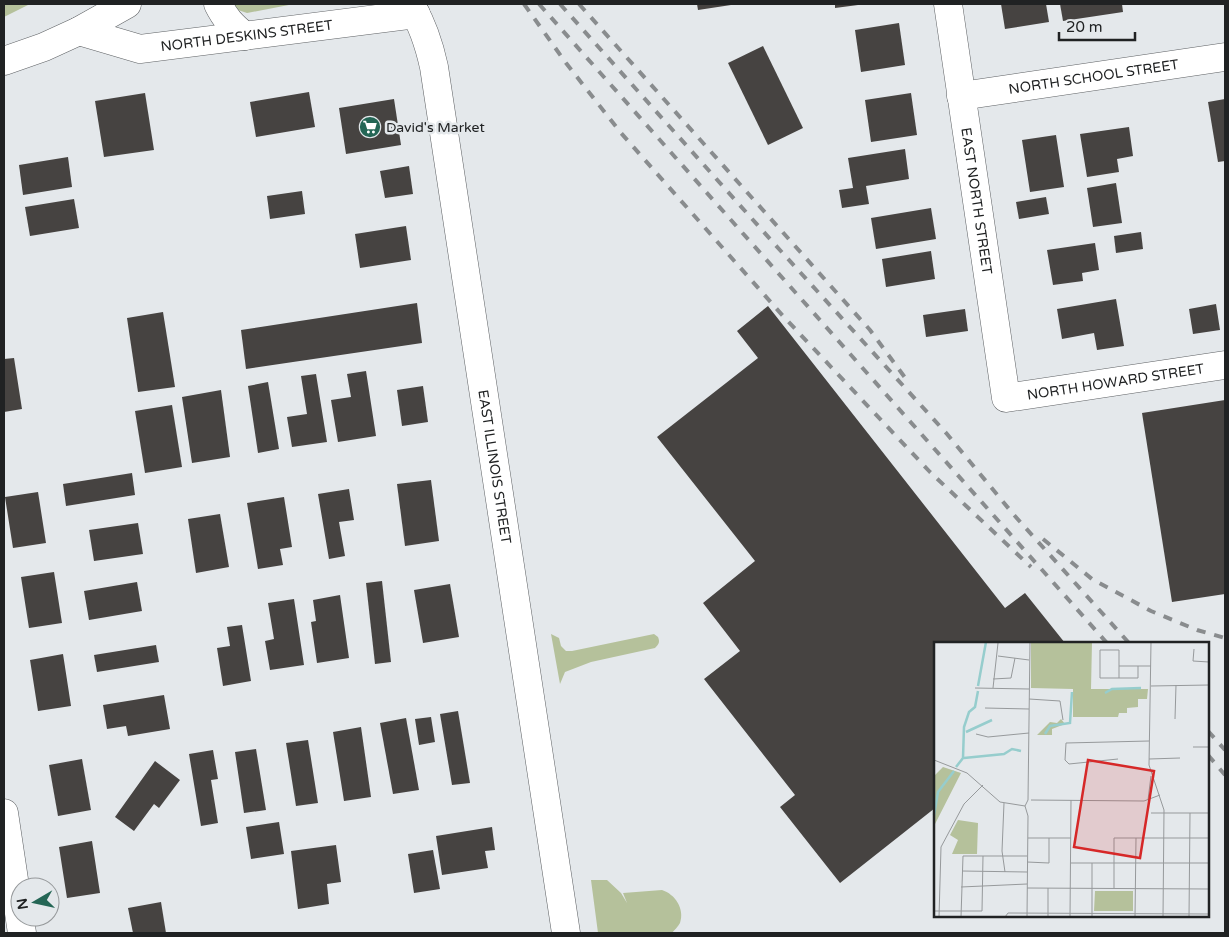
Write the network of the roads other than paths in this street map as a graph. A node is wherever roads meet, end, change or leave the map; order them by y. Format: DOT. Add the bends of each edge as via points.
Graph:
graph roads {
  1 [pos="127,4"];
  2 [pos="218,4"];
  3 [pos="948,4"];
  4 [pos="413,9"];
  5 [pos="79,32"];
  6 [pos="244,36"];
  7 [pos="1225,57"];
  8 [pos="4,60"];
  9 [pos="961,96"];
  10 [pos="1225,365"];
  11 [pos="1006,398"];
  12 [pos="4,813"];
  13 [pos="22,933"];
  14 [pos="566,933"];
  1 -- 5 [label="street"];
  2 -- 6 [label="street" via="232,26"];
  3 -- 9 [label="street, EAST NORTH STREET"];
  4 -- 6 [label="street, NORTH DESKINS STREET"];
  4 -- 14 [label="street, EAST ILLINOIS STREET" via="429,44 434,67"];
  5 -- 6 [label="street, NORTH DESKINS STREET" via="140,49"];
  5 -- 8 [label="street"];
  7 -- 9 [label="street, NORTH SCHOOL STREET"];
  9 -- 11 [label="street, EAST NORTH STREET"];
  10 -- 11 [label="street, NORTH HOWARD STREET"];
  12 -- 13 [label="street"];
}
